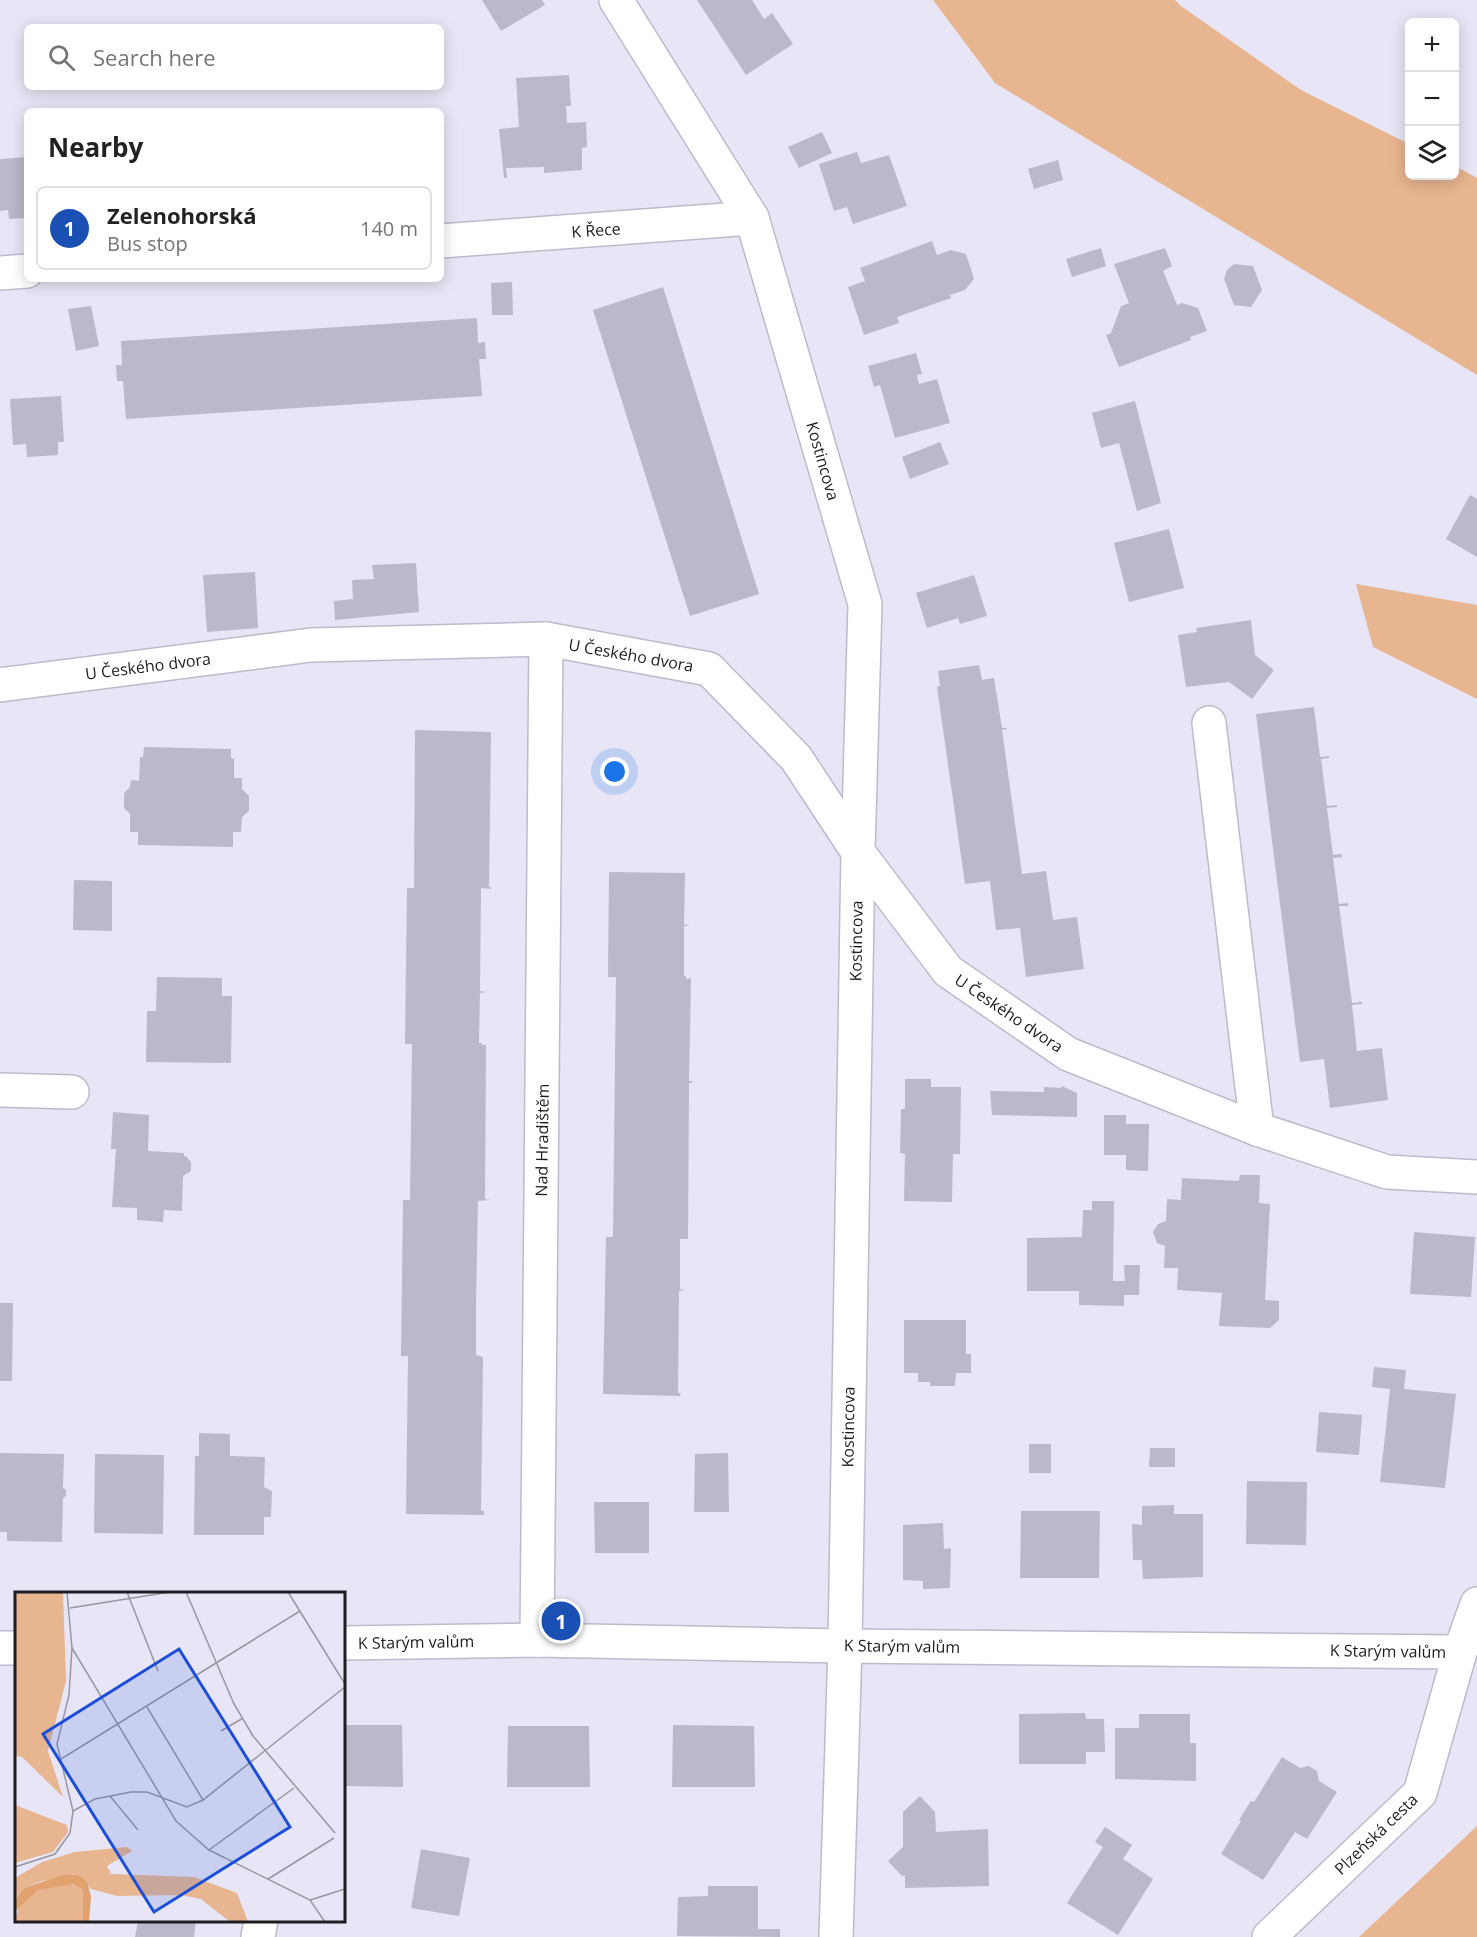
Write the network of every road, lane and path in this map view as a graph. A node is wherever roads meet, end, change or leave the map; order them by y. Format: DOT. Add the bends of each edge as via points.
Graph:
graph roads {
  1 [pos="616,0"];
  2 [pos="752,218"];
  3 [pos="444,241"];
  4 [pos="24,271"];
  5 [pos="0,273"];
  6 [pos="546,639"];
  7 [pos="0,685"];
  8 [pos="1209,723"];
  9 [pos="858,852"];
  10 [pos="0,1090"];
  11 [pos="72,1092"];
  12 [pos="1257,1129"];
  13 [pos="1477,1178"];
  14 [pos="1477,1604"];
  15 [pos="537,1640"];
  16 [pos="345,1643"];
  17 [pos="845,1646"];
  18 [pos="1460,1652"];
  19 [pos="261,1922"];
  20 [pos="258,1937"];
  21 [pos="836,1937"];
  22 [pos="1269,1937"];
  1 -- 2 [label="street, Kostincova"];
  2 -- 3 [label="street, K Řece"];
  2 -- 9 [label="street, Kostincova" via="865,604"];
  4 -- 5 [label="street"];
  6 -- 7 [label="street, U Českého dvora" via="311,645"];
  6 -- 9 [label="street, U Českého dvora" via="709,669 796,758"];
  6 -- 15 [label="street, Nad Hradištěm"];
  8 -- 12 [label="street"];
  9 -- 12 [label="street, U Českého dvora" via="948,971 1068,1054"];
  9 -- 17 [label="street, Kostincova"];
  10 -- 11 [label="street"];
  12 -- 13 [label="street, U Českého dvora" via="1387,1172"];
  14 -- 18 [label="street, Plzeňská cesta"];
  15 -- 16 [label="street, K Starým valům"];
  15 -- 17 [label="street, K Starým valům"];
  17 -- 18 [label="street, K Starým valům"];
  17 -- 21 [label="street, Kostincova"];
  18 -- 22 [label="street, Plzeňská cesta" via="1420,1793"];
  19 -- 20 [label="street"];
}
